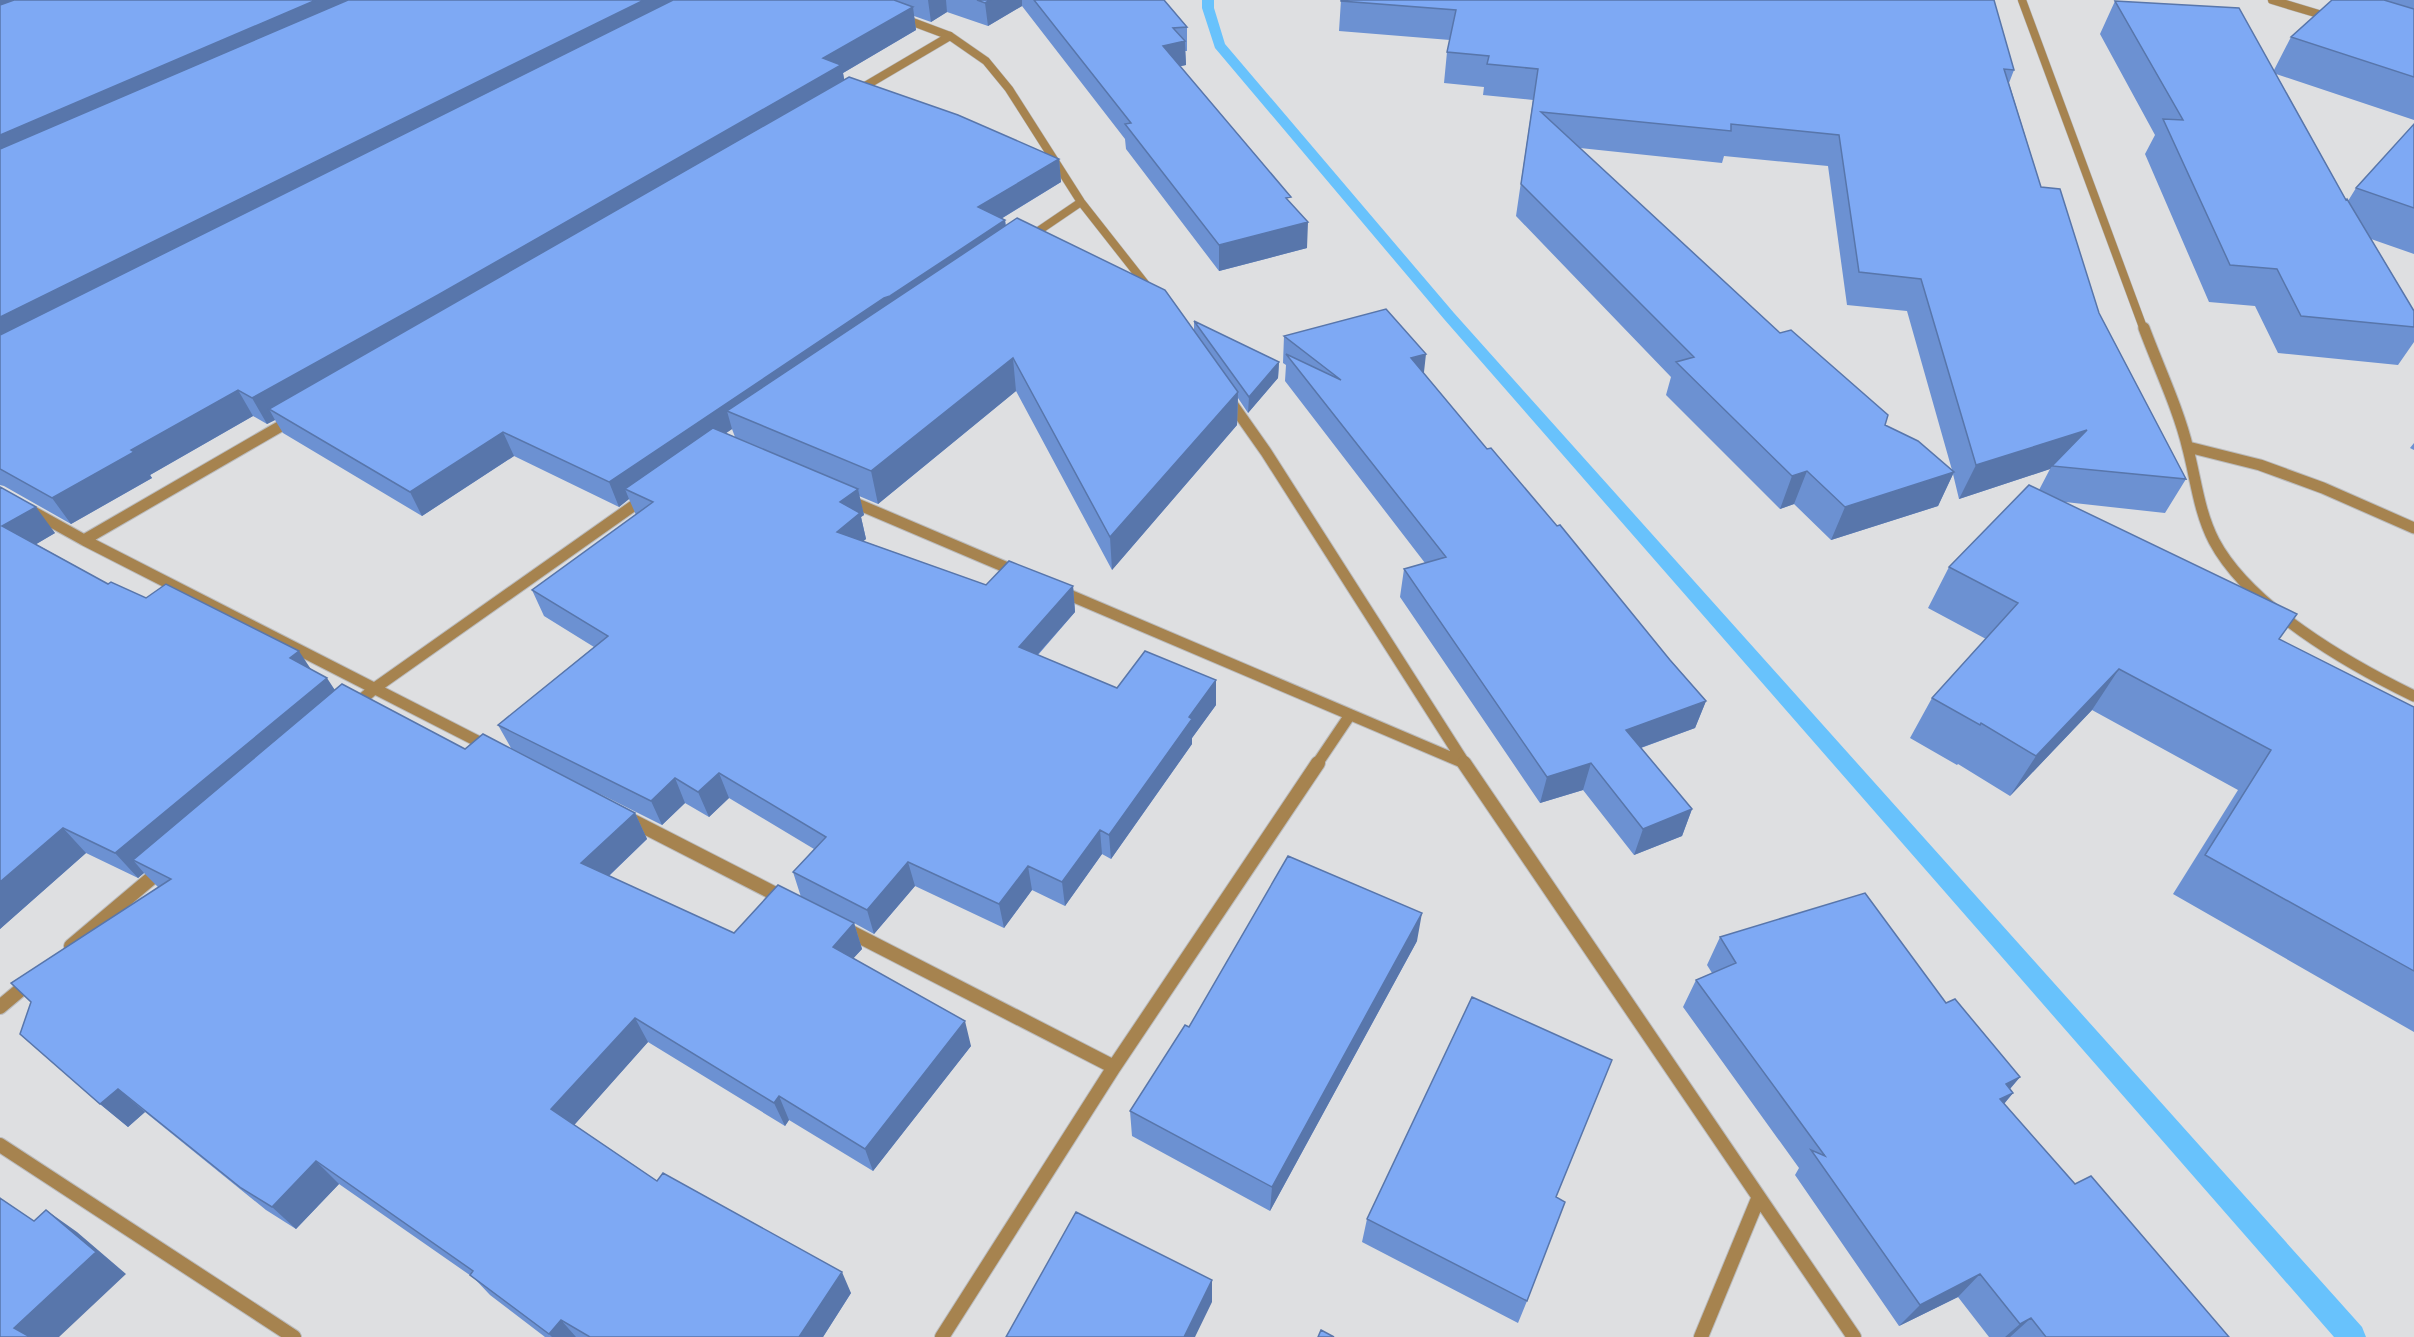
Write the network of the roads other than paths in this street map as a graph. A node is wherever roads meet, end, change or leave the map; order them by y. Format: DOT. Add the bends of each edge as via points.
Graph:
graph roads {
  1 [pos="2022,0"];
  2 [pos="2272,0"];
  3 [pos="885,12"];
  4 [pos="2337,20"];
  5 [pos="950,36"];
  6 [pos="853,93"];
  7 [pos="864,97"];
  8 [pos="843,99"];
  9 [pos="1082,202"];
  10 [pos="1013,248"];
  11 [pos="1158,300"];
  12 [pos="1219,385"];
  13 [pos="299,415"];
  14 [pos="2188,447"];
  15 [pos="653,492"];
  16 [pos="840,496"];
  17 [pos="19,503"];
  18 [pos="2414,528"];
  19 [pos="84,540"];
  20 [pos="1024,576"];
  21 [pos="1046,585"];
  22 [pos="375,688"];
  23 [pos="2414,696"];
  24 [pos="348,712"];
  25 [pos="1350,716"];
  26 [pos="502,753"];
  27 [pos="1465,764"];
  28 [pos="618,813"];
  29 [pos="174,859"];
  30 [pos="797,905"];
  31 [pos="829,921"];
  32 [pos="64,952"];
  33 [pos="37,976"];
  34 [pos="0,1006"];
  35 [pos="1114,1067"];
  36 [pos="0,1144"];
  37 [pos="1758,1199"];
  38 [pos="294,1337"];
  39 [pos="942,1337"];
  40 [pos="1701,1337"];
  41 [pos="1854,1337"];
  1 -- 14 [label="street"];
  2 -- 4 [label="street"];
  3 -- 5 [label="street"];
  5 -- 6 [label="street"];
  5 -- 9 [label="street" via="986,61 1009,89 1052,164"];
  6 -- 7 [label="street"];
  6 -- 8 [label="street"];
  9 -- 10 [label="street"];
  9 -- 11 [label="street"];
  12 -- 27 [label="street"];
  13 -- 19 [label="street"];
  14 -- 18 [label="street" via="2271,469"];
  14 -- 23 [label="street" via="2200,505 2220,552 2252,589 2316,641 2375,678"];
  15 -- 22 [label="street"];
  16 -- 20 [label="street"];
  17 -- 19 [label="street"];
  19 -- 22 [label="street"];
  21 -- 25 [label="street"];
  22 -- 24 [label="street"];
  22 -- 26 [label="street"];
  25 -- 27 [label="street"];
  25 -- 35 [label="street"];
  27 -- 37 [label="street"];
  28 -- 30 [label="street"];
  29 -- 32 [label="street"];
  31 -- 35 [label="street"];
  33 -- 34 [label="street"];
  35 -- 39 [label="street"];
  36 -- 38 [label="street"];
  37 -- 40 [label="street"];
  37 -- 41 [label="street"];
}
